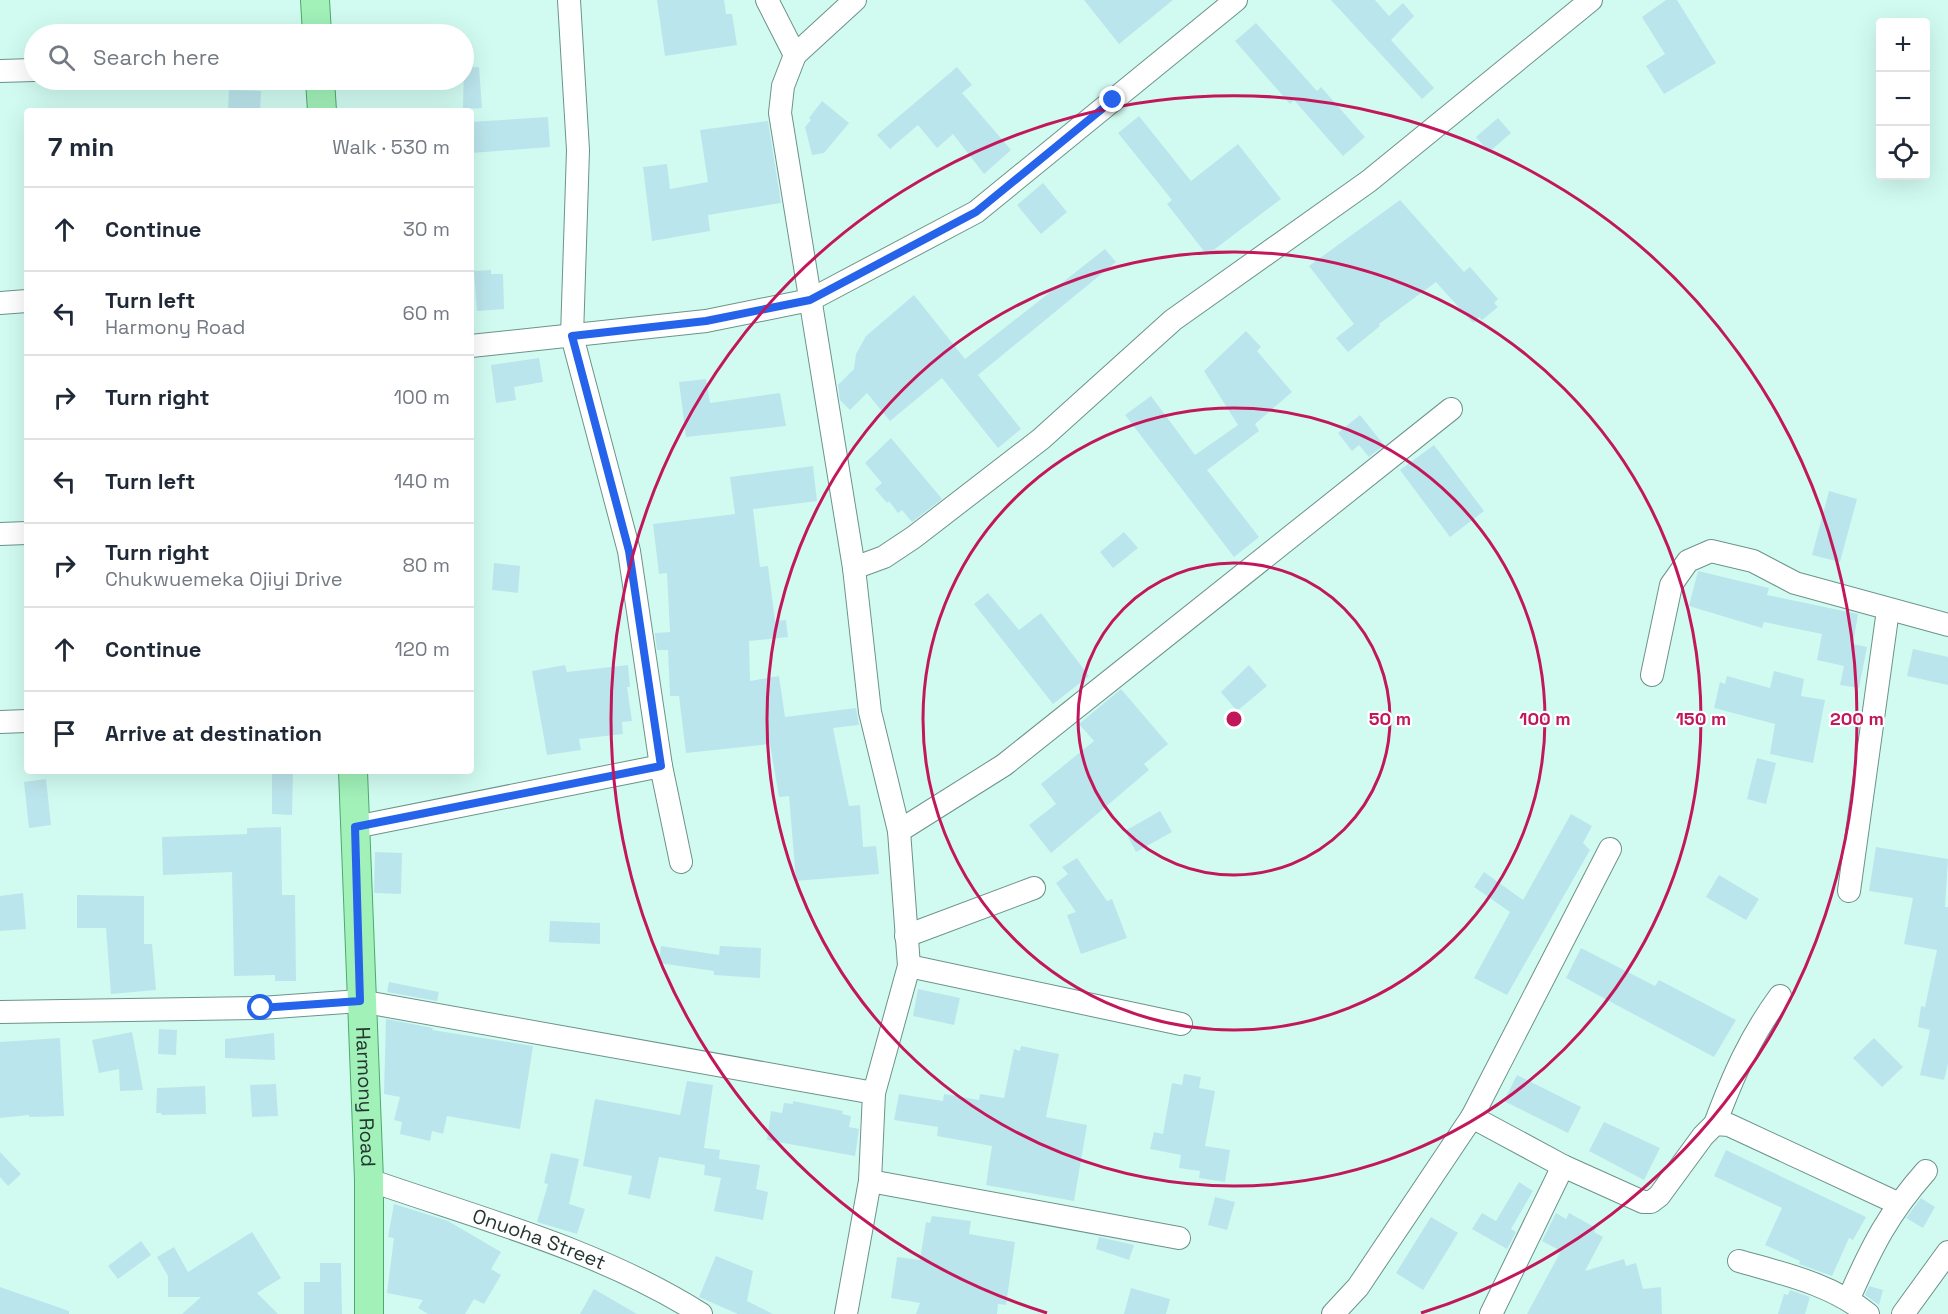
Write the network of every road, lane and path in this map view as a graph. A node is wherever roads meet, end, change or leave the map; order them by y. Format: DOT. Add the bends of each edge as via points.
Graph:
graph roads {
  1 [pos="315,0"];
  2 [pos="569,0"];
  3 [pos="767,0"];
  4 [pos="855,0"];
  5 [pos="1236,0"];
  6 [pos="1591,0"];
  7 [pos="316,24"];
  8 [pos="795,55"];
  9 [pos="24,70"];
  10 [pos="0,71"];
  11 [pos="321,90"];
  12 [pos="322,108"];
  13 [pos="810,300"];
  14 [pos="24,302"];
  15 [pos="0,303"];
  16 [pos="572,336"];
  17 [pos="474,346"];
  18 [pos="1451,409"];
  19 [pos="24,533"];
  20 [pos="0,534"];
  21 [pos="854,568"];
  22 [pos="1887,610"];
  23 [pos="1948,625"];
  24 [pos="1652,675"];
  25 [pos="24,721"];
  26 [pos="0,722"];
  27 [pos="661,766"];
  28 [pos="353,774"];
  29 [pos="355,827"];
  30 [pos="898,831"];
  31 [pos="1610,849"];
  32 [pos="681,862"];
  33 [pos="1034,888"];
  34 [pos="1849,891"];
  35 [pos="906,936"];
  36 [pos="909,966"];
  37 [pos="1780,996"];
  38 [pos="360,1001"];
  39 [pos="0,1012"];
  40 [pos="1181,1024"];
  41 [pos="874,1093"];
  42 [pos="1472,1117"];
  43 [pos="1715,1124"];
  44 [pos="1563,1166"];
  45 [pos="1926,1171"];
  46 [pos="369,1180"];
  47 [pos="870,1181"];
  48 [pos="1898,1203"];
  49 [pos="1179,1238"];
  50 [pos="1948,1252"];
  51 [pos="1739,1260"];
  52 [pos="1849,1298"];
  53 [pos="369,1314"];
  54 [pos="701,1314"];
  55 [pos="846,1314"];
  56 [pos="1333,1314"];
  57 [pos="1491,1314"];
  58 [pos="1868,1314"];
  59 [pos="1903,1314"];
  1 -- 7 [label="main road"];
  2 -- 16 [label="street" via="578,150"];
  3 -- 8 [label="street"];
  4 -- 8 [label="street"];
  5 -- 13 [label="street" via="976,212"];
  6 -- 21 [label="street" via="1369,181 1173,320 1041,440 914,537 884,557"];
  8 -- 13 [label="street" via="783,86 780,113"];
  9 -- 10 [label="street"];
  11 -- 12 [label="main road"];
  13 -- 16 [label="street" via="706,321"];
  13 -- 21 [label="street"];
  14 -- 15 [label="street"];
  16 -- 17 [label="street"];
  16 -- 27 [label="street" via="629,551"];
  18 -- 30 [label="street" via="1004,765"];
  19 -- 20 [label="street"];
  21 -- 30 [label="street" via="870,712"];
  22 -- 23 [label="street"];
  22 -- 24 [label="street" via="1795,583 1753,561 1711,550 1689,561 1671,585"];
  22 -- 34 [label="street"];
  25 -- 26 [label="street"];
  27 -- 29 [label="street"];
  27 -- 32 [label="street"];
  28 -- 29 [label="main road, Harmony Road"];
  29 -- 38 [label="main road, Harmony Road"];
  30 -- 35 [label="street"];
  31 -- 42 [label="street"];
  33 -- 35 [label="street"];
  35 -- 36 [label="street"];
  36 -- 40 [label="street"];
  36 -- 41 [label="street"];
  37 -- 43 [label="street" via="1756,1028"];
  38 -- 39 [label="street" via="261,1008"];
  38 -- 41 [label="street"];
  38 -- 46 [label="main road, Harmony Road"];
  41 -- 47 [label="street"];
  42 -- 44 [label="street"];
  42 -- 56 [label="street" via="1365,1278"];
  43 -- 44 [label="street" via="1651,1202 1643,1202"];
  43 -- 48 [label="street" via="1729,1125"];
  44 -- 57 [label="street"];
  45 -- 48 [label="street"];
  46 -- 53 [label="main road, Harmony Road"];
  46 -- 54 [label="street, Onuoha Street" via="578,1252 672,1296"];
  47 -- 49 [label="street"];
  47 -- 55 [label="street"];
  48 -- 52 [label="street" via="1874,1242"];
  50 -- 59 [label="street"];
  51 -- 52 [label="street"];
  52 -- 58 [label="street"];
}
